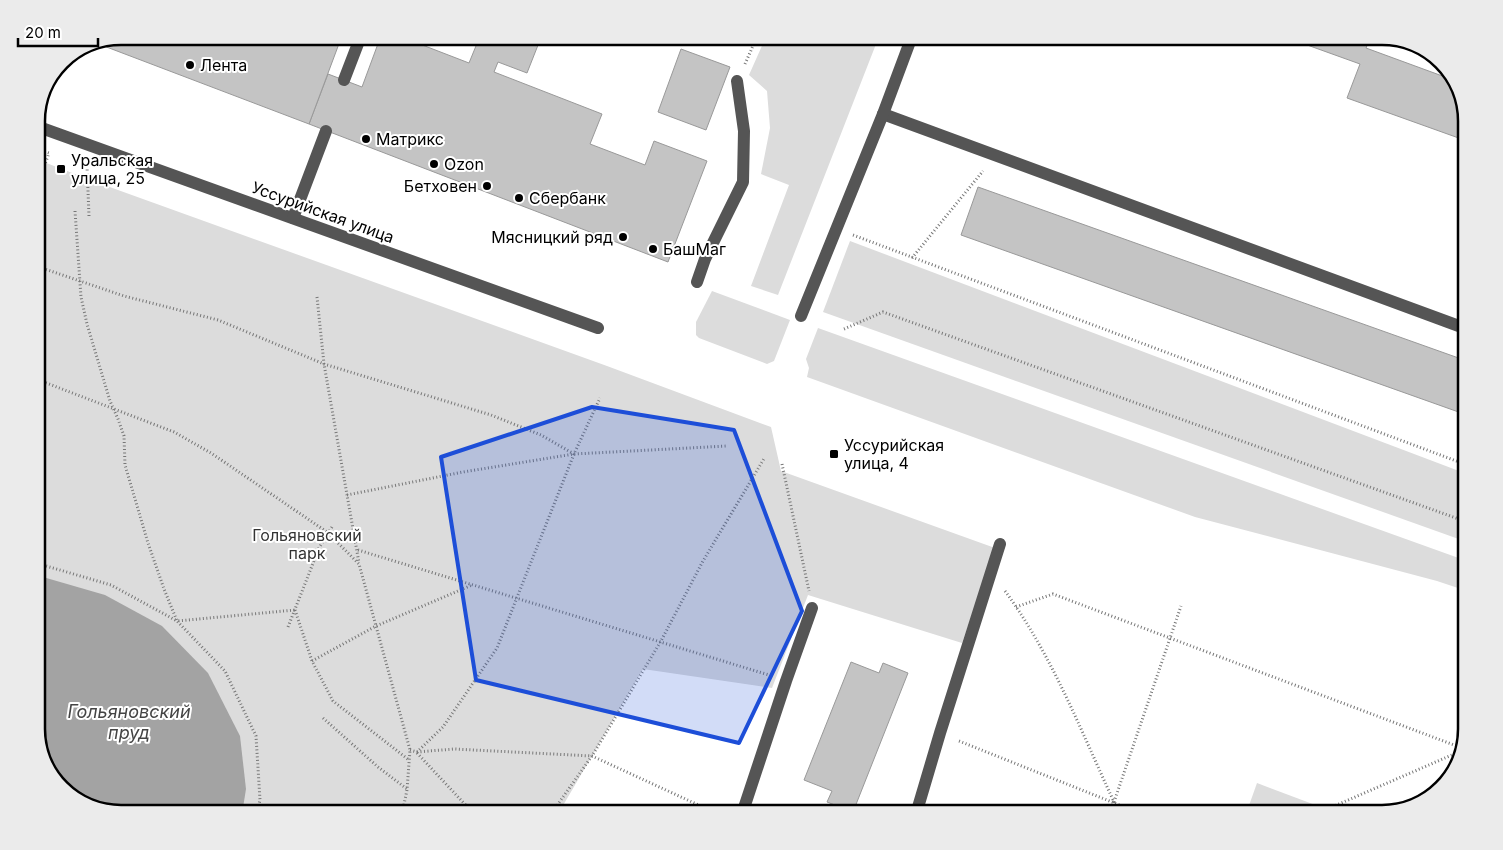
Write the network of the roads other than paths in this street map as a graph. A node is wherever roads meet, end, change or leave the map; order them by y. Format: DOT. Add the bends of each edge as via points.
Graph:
graph roads {
  1 [pos="357,45"];
  2 [pos="908,45"];
  3 [pos="344,80"];
  4 [pos="737,81"];
  5 [pos="883,114"];
  6 [pos="45,129"];
  7 [pos="326,131"];
  8 [pos="293,218"];
  9 [pos="697,282"];
  10 [pos="801,316"];
  11 [pos="1458,326"];
  12 [pos="598,328"];
  13 [pos="1000,544"];
  14 [pos="812,608"];
  15 [pos="745,805"];
  16 [pos="919,805"];
  1 -- 3 [label="lane"];
  2 -- 5 [label="lane"];
  4 -- 9 [label="lane" via="744,131 742,182"];
  5 -- 10 [label="lane"];
  5 -- 11 [label="lane"];
  6 -- 8 [label="lane, Уссурийская улица"];
  7 -- 8 [label="lane"];
  8 -- 12 [label="lane, Уссурийская улица"];
  13 -- 16 [label="lane"];
  14 -- 15 [label="lane"];
}
